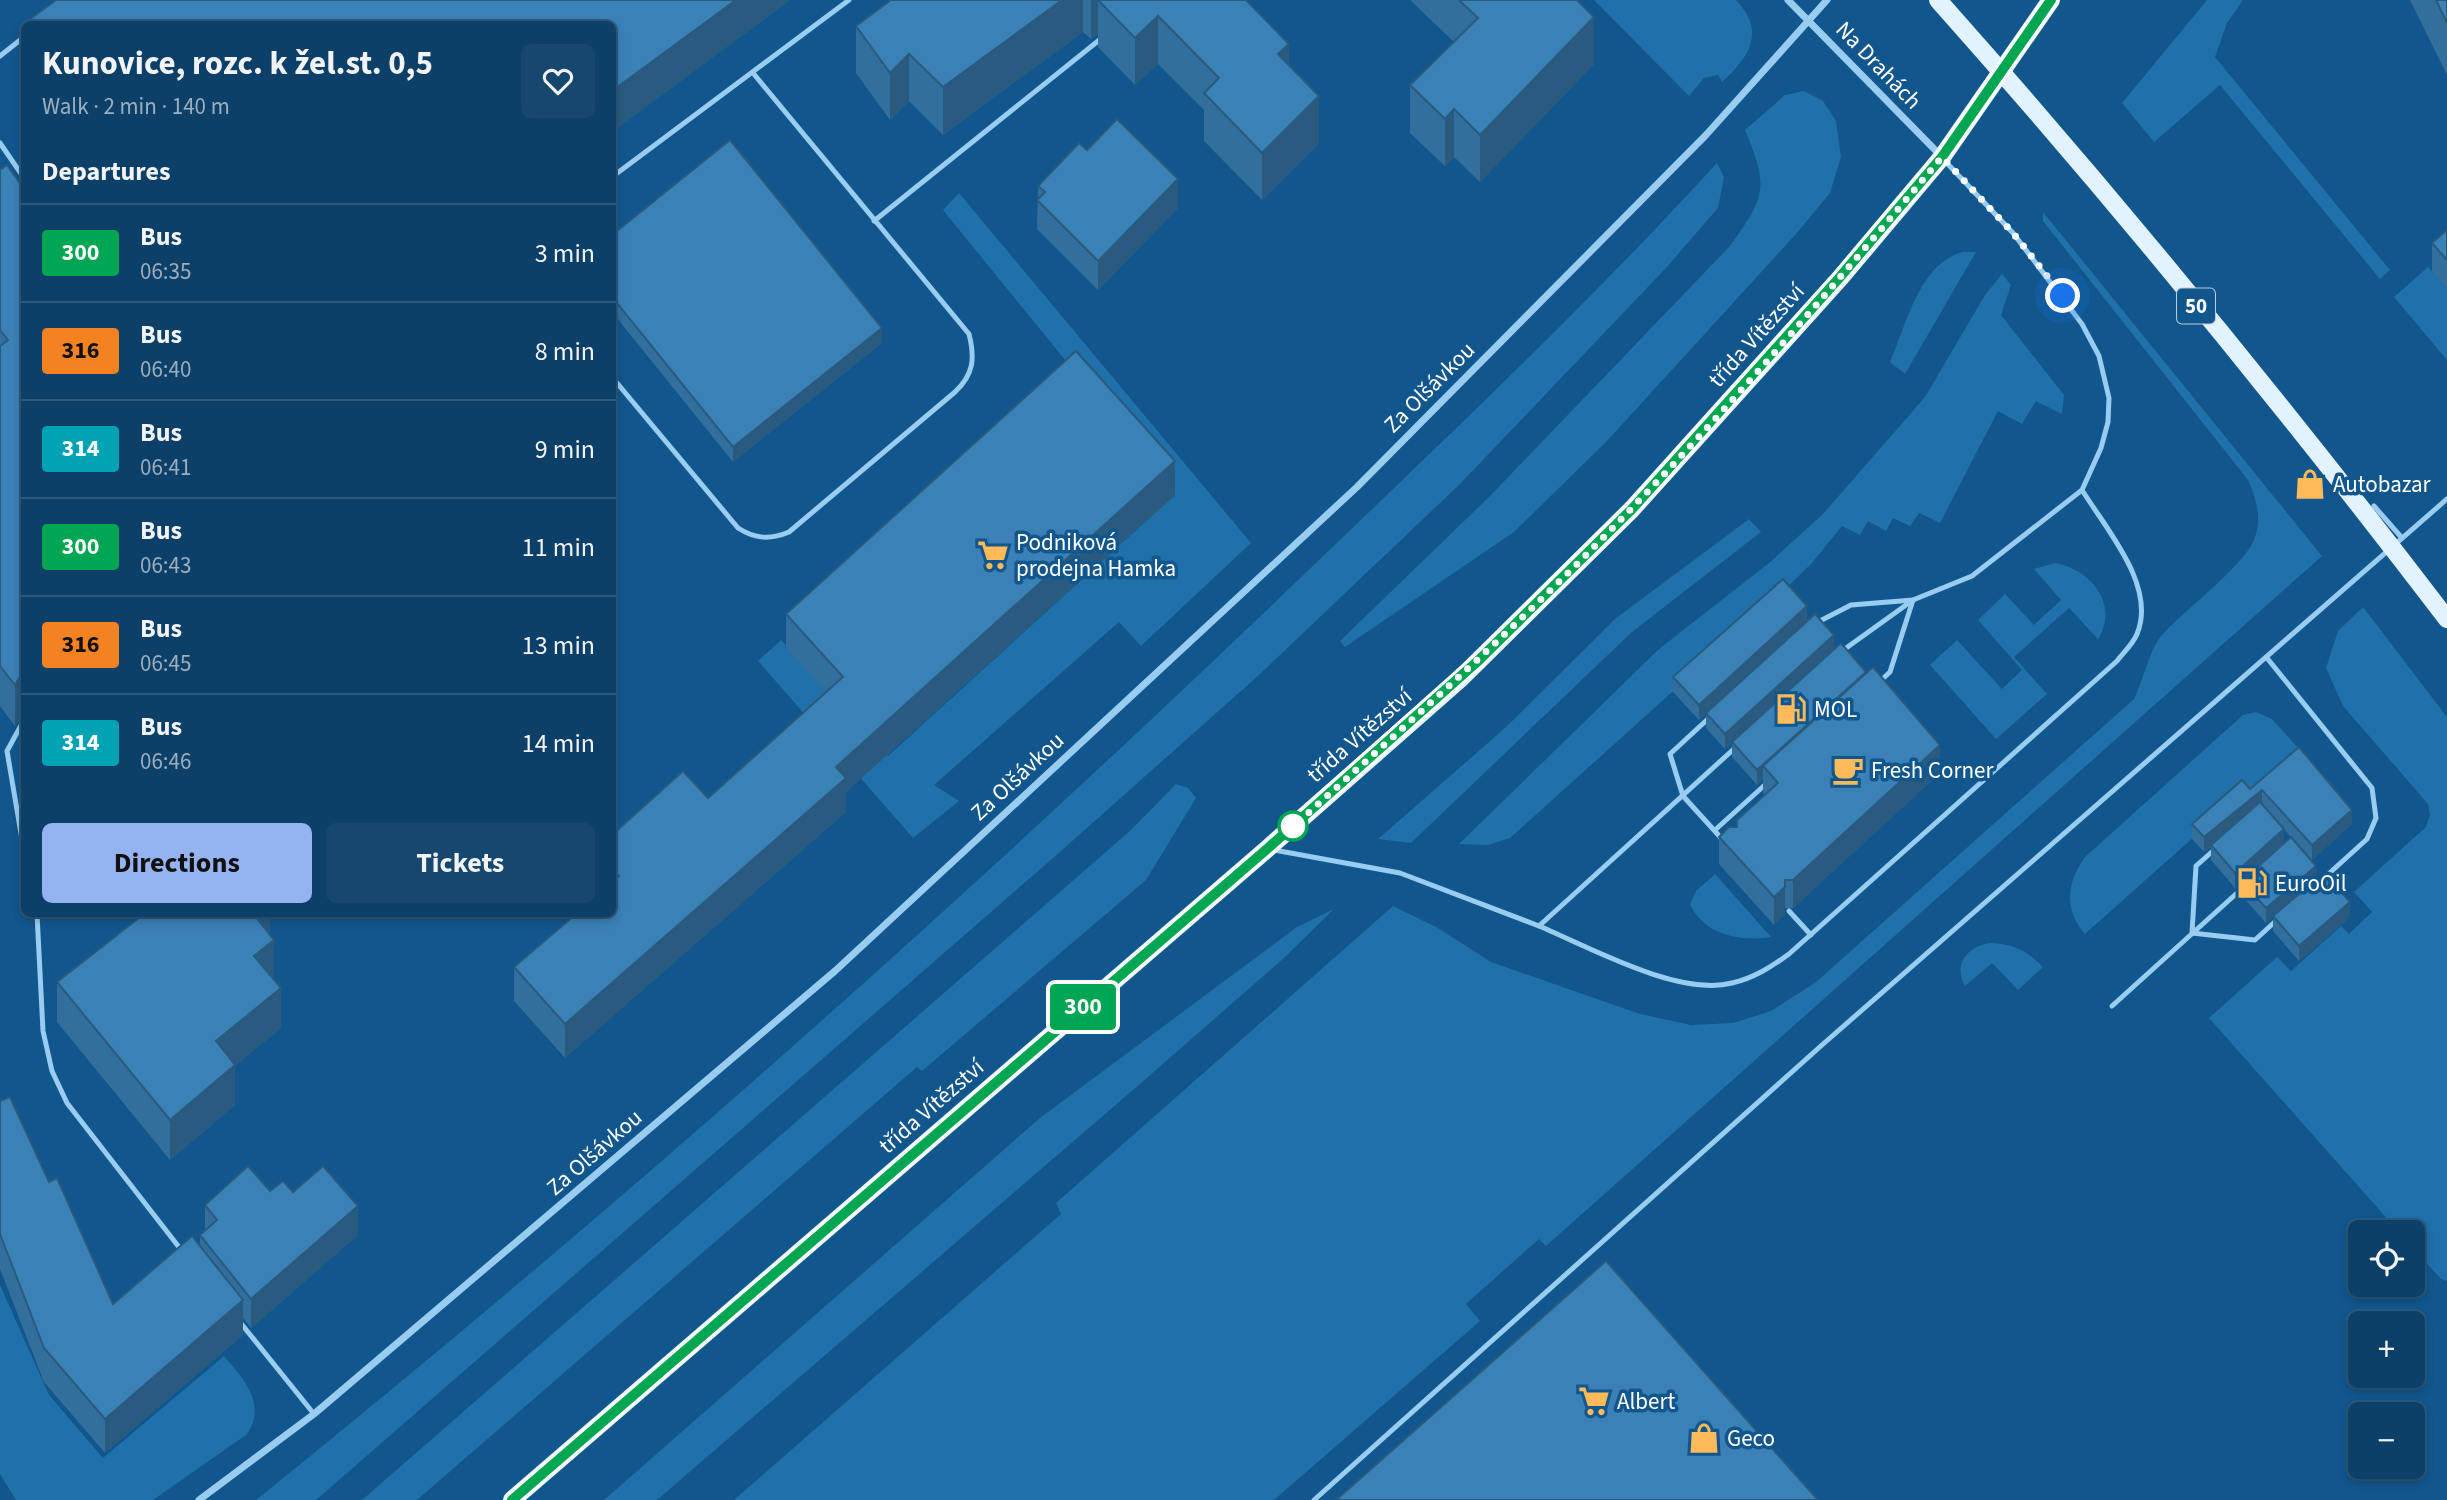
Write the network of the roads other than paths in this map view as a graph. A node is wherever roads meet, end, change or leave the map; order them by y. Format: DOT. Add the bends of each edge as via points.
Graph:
graph roads {
  1 [pos="849,0"];
  2 [pos="1788,0"];
  3 [pos="1827,0"];
  4 [pos="1938,0"];
  5 [pos="2052,0"];
  6 [pos="1809,21"];
  7 [pos="1106,34"];
  8 [pos="21,39"];
  9 [pos="0,55"];
  10 [pos="753,72"];
  11 [pos="0,143"];
  12 [pos="1942,157"];
  13 [pos="21,173"];
  14 [pos="616,174"];
  15 [pos="21,177"];
  16 [pos="10,181"];
  17 [pos="874,221"];
  18 [pos="616,382"];
  19 [pos="2082,491"];
  20 [pos="2447,499"];
  21 [pos="2374,506"];
  22 [pos="2402,538"];
  23 [pos="1913,600"];
  24 [pos="2447,618"];
  25 [pos="1811,625"];
  26 [pos="1837,654"];
  27 [pos="2267,659"];
  28 [pos="1870,691"];
  29 [pos="1712,715"];
  30 [pos="21,725"];
  31 [pos="1738,744"];
  32 [pos="1770,781"];
  33 [pos="1683,796"];
  34 [pos="1715,830"];
  35 [pos="21,833"];
  36 [pos="1724,841"];
  37 [pos="2224,842"];
  38 [pos="1267,849"];
  39 [pos="2315,871"];
  40 [pos="2252,880"];
  41 [pos="2322,880"];
  42 [pos="2313,888"];
  43 [pos="1789,911"];
  44 [pos="2284,914"];
  45 [pos="37,917"];
  46 [pos="1539,926"];
  47 [pos="2192,933"];
  48 [pos="1811,935"];
  49 [pos="2112,1006"];
  50 [pos="190,1261"];
  51 [pos="231,1312"];
  52 [pos="314,1414"];
  53 [pos="199,1500"];
  54 [pos="512,1500"];
  55 [pos="1314,1500"];
  1 -- 10 [label="lane"];
  2 -- 6 [label="street, Na Drahách"];
  3 -- 6 [label="street, Za Olšávkou"];
  4 -- 24 [label="main road, 50, bridge" via="2021,93"];
  5 -- 12 [label="main road, třída Vítězství"];
  6 -- 12 [label="street, Na Drahách"];
  6 -- 52 [label="street, Za Olšávkou" via="1640,203 1357,487 835,971"];
  7 -- 17 [label="lane"];
  8 -- 9 [label="lane"];
  10 -- 14 [label="lane"];
  10 -- 17 [label="lane"];
  11 -- 13 [label="lane"];
  12 -- 19 [label="lane" via="2021,244 2075,315 2099,356 2109,398 2108,422"];
  12 -- 38 [label="main road, třída Vítězství" via="1632,509 1460,679"];
  15 -- 16 [label="lane"];
  17 -- 18 [label="lane" via="969,334 973,367 955,392 789,532 763,538 751,537 738,528"];
  19 -- 23 [label="lane" via="1972,576"];
  19 -- 48 [label="lane" via="2137,577 2141,597 2137,634 2118,661"];
  20 -- 22 [label="lane"];
  21 -- 22 [label="lane"];
  22 -- 27 [label="lane"];
  23 -- 25 [label="lane" via="1851,605"];
  23 -- 26 [label="lane"];
  23 -- 28 [label="lane" via="1890,672"];
  27 -- 41 [label="lane" via="2372,788 2376,818 2367,839"];
  27 -- 55 [label="lane" via="1822,1045"];
  29 -- 33 [label="lane" via="1670,754"];
  30 -- 35 [label="lane" via="7,751"];
  31 -- 33 [label="lane"];
  32 -- 34 [label="lane"];
  33 -- 34 [label="lane"];
  33 -- 46 [label="lane"];
  34 -- 36 [label="lane"];
  37 -- 47 [label="lane" via="2196,866"];
  38 -- 46 [label="lane" via="1400,873"];
  38 -- 54 [label="main road, třída Vítězství"];
  39 -- 41 [label="lane"];
  40 -- 47 [label="lane"];
  41 -- 42 [label="lane"];
  43 -- 48 [label="lane"];
  44 -- 47 [label="lane" via="2255,940"];
  45 -- 50 [label="lane" via="43,1031 52,1072 67,1103"];
  46 -- 48 [label="lane" via="1670,980 1699,986 1730,984 1760,974"];
  47 -- 49 [label="lane"];
  51 -- 52 [label="lane"];
  52 -- 53 [label="street, Za Olšávkou"];
}
